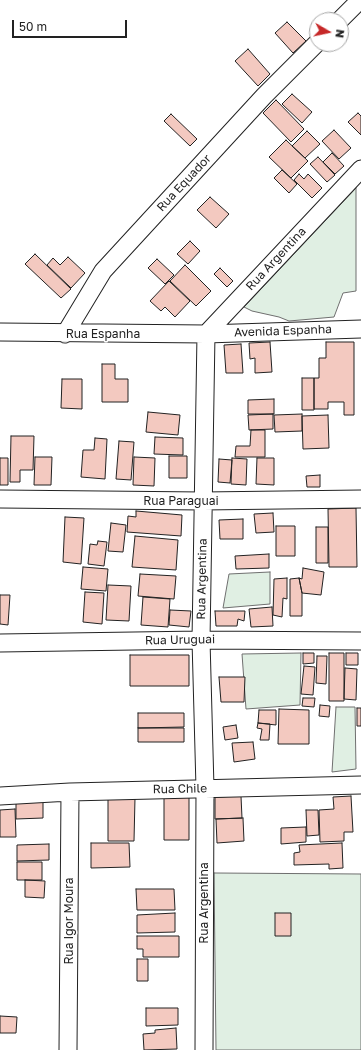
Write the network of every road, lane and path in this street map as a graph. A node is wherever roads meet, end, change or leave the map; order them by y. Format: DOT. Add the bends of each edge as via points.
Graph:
graph roads {
  1 [pos="360,0"];
  2 [pos="348,12"];
  3 [pos="309,51"];
  4 [pos="361,169"];
  5 [pos="361,329"];
  6 [pos="0,332"];
  7 [pos="65,334"];
  8 [pos="206,334"];
  9 [pos="0,499"];
  10 [pos="361,499"];
  11 [pos="203,501"];
  12 [pos="202,640"];
  13 [pos="361,641"];
  14 [pos="0,643"];
  15 [pos="361,785"];
  16 [pos="205,788"];
  17 [pos="70,792"];
  18 [pos="0,796"];
  19 [pos="68,1050"];
  20 [pos="204,1050"];
  1 -- 2 [label="street"];
  3 -- 7 [label="street, Rua Equador" via="264,96 103,271"];
  4 -- 8 [label="street, Rua Argentina"];
  5 -- 8 [label="street, Avenida Espanha"];
  6 -- 7 [label="street, Rua Espanha"];
  7 -- 8 [label="street, Rua Espanha"];
  8 -- 11 [label="street, Rua Argentina"];
  9 -- 11 [label="street, Rua Paraguai"];
  10 -- 11 [label="street, Rua Paraguai"];
  11 -- 12 [label="street, Rua Argentina"];
  12 -- 13 [label="street, Rua Uruguai"];
  12 -- 14 [label="street, Rua Uruguai"];
  12 -- 16 [label="street, Rua Argentina"];
  15 -- 16 [label="street, Rua Chile"];
  16 -- 17 [label="street, Rua Chile"];
  16 -- 20 [label="street, Rua Argentina"];
  17 -- 18 [label="street, Rua Chile"];
  17 -- 19 [label="street, Rua Igor Moura"];
}
